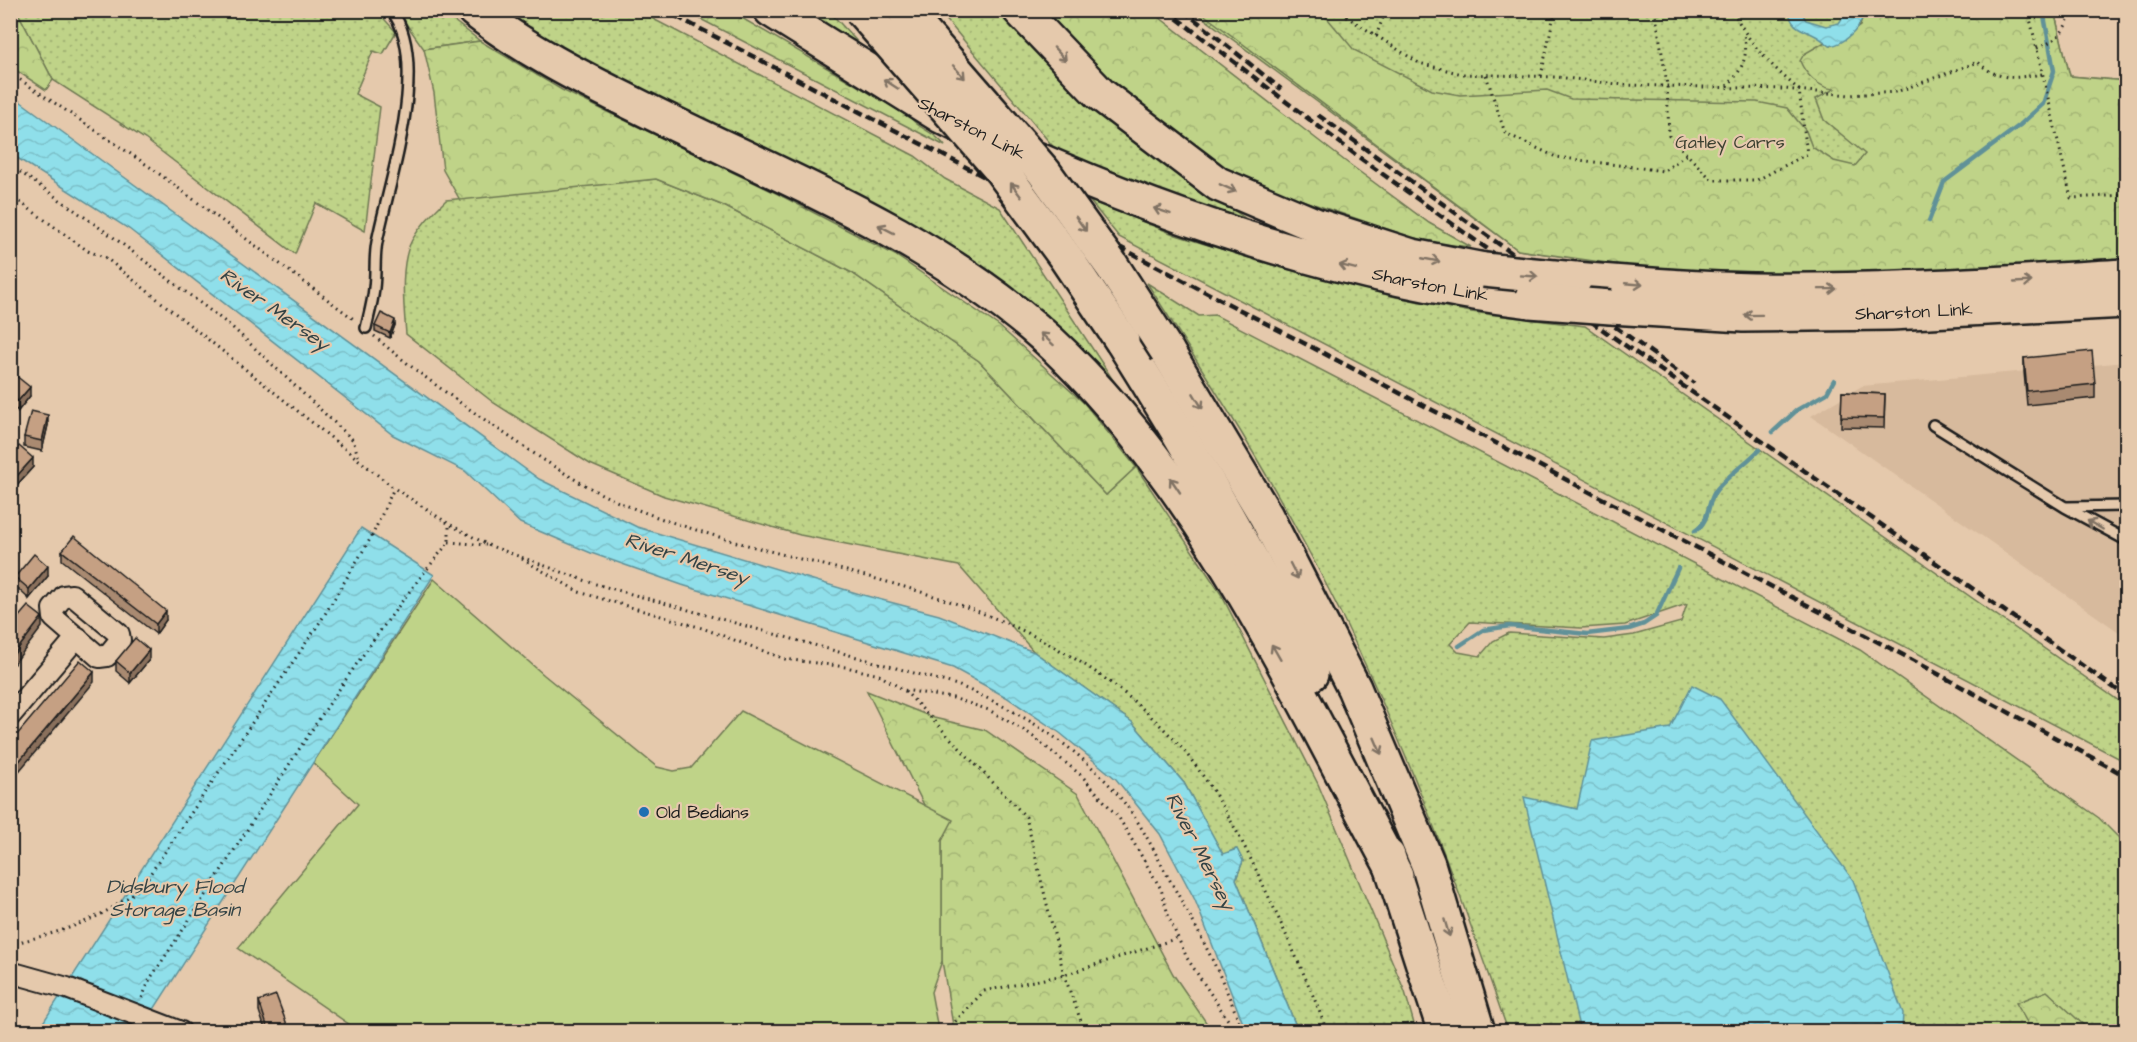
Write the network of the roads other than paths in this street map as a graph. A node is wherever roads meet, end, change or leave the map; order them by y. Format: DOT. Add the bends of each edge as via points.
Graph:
graph roads {
  1 [pos="391,10"];
  2 [pos="474,10"];
  3 [pos="861,10"];
  4 [pos="1020,10"];
  5 [pos="905,11"];
  6 [pos="779,14"];
  7 [pos="2127,276"];
  8 [pos="2127,301"];
  9 [pos="366,328"];
  10 [pos="1933,425"];
  11 [pos="2127,506"];
  12 [pos="2065,507"];
  13 [pos="2127,540"];
  14 [pos="76,637"];
  15 [pos="10,716"];
  16 [pos="1396,875"];
  17 [pos="10,972"];
  18 [pos="181,1032"];
  19 [pos="1445,1032"];
  20 [pos="1478,1032"];
  1 -- 9 [label="lane" via="405,36 408,59 403,135 374,256 374,288"];
  16 -- 2 [label="highway, one-way" via="1281,662 1202,528 1141,441 1065,356 1000,300 897,234 593,84 516,40"];
  16 -- 3 [label="highway, one-way, bridge" via="1322,697 1280,609 1181,435 1066,258 1001,170"];
  4 -- 7 [label="highway, Sharston Link, one-way, bridge" via="1100,94 1218,184 1315,225 1412,256 1484,270 1697,289 1891,289"];
  5 -- 20 [label="highway, one-way, bridge" via="1044,172 1112,266 1266,516 1354,688 1428,864"];
  8 -- 6 [label="highway, Sharston Link, one-way, bridge" via="1891,313 1743,315 1530,301 1357,270 1233,236 1145,206 941,116"];
  10 -- 12 [label="lane"];
  11 -- 12 [label="lane"];
  13 -- 12 [label="lane, one-way"];
  14 -- 15 [label="street"];
  16 -- 19 [label="highway"];
  17 -- 18 [label="street" via="67,988"];
}
